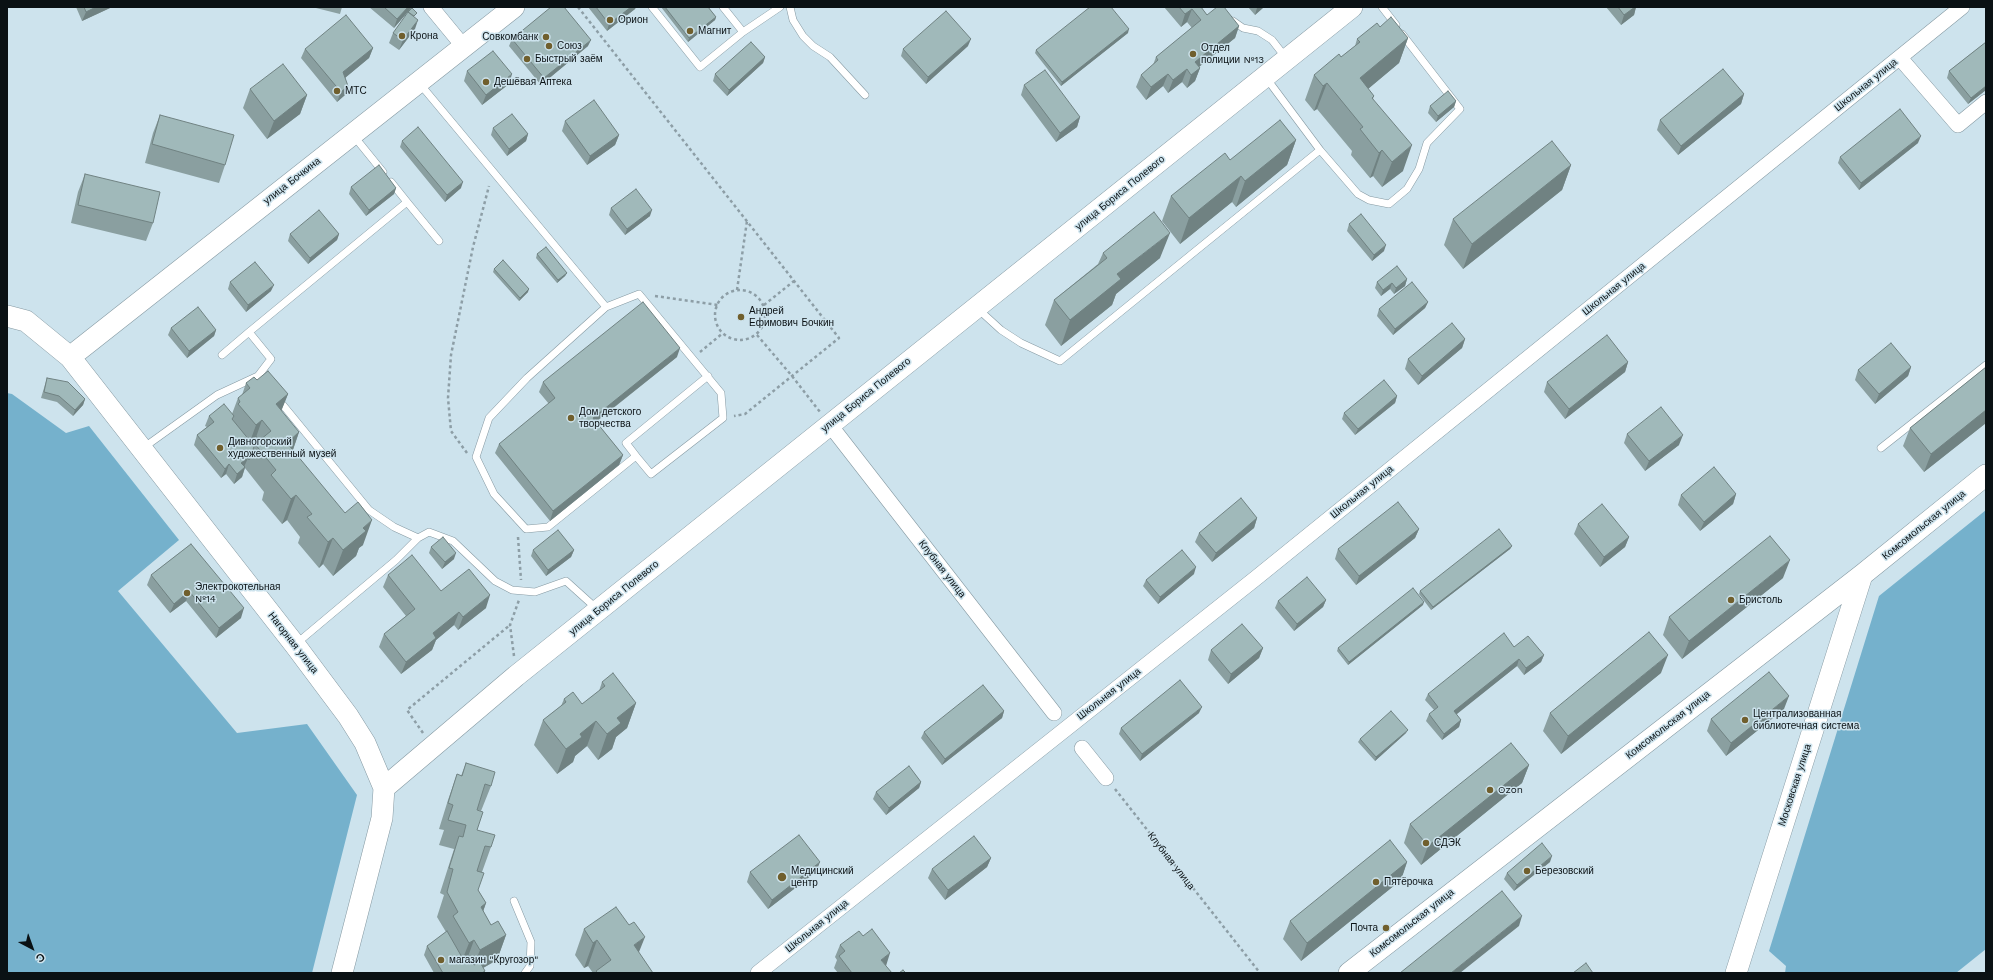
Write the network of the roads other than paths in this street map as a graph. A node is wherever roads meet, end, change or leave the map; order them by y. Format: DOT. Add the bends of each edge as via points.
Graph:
graph roads {
  1 [pos="431,7"];
  2 [pos="514,7"];
  3 [pos="652,7"];
  4 [pos="723,7"];
  5 [pos="780,7"];
  6 [pos="790,7"];
  7 [pos="1352,7"];
  8 [pos="1382,7"];
  9 [pos="1962,7"];
  10 [pos="1224,14"];
  11 [pos="743,32"];
  12 [pos="464,47"];
  13 [pos="1900,58"];
  14 [pos="1288,60"];
  15 [pos="1265,77"];
  16 [pos="419,82"];
  17 [pos="865,95"];
  18 [pos="1986,102"];
  19 [pos="352,134"];
  20 [pos="1320,150"];
  21 [pos="407,202"];
  22 [pos="438,241"];
  23 [pos="606,307"];
  24 [pos="976,307"];
  25 [pos="7,316"];
  26 [pos="249,332"];
  27 [pos="222,355"];
  28 [pos="70,356"];
  29 [pos="1986,366"];
  30 [pos="258,376"];
  31 [pos="708,376"];
  32 [pos="263,382"];
  33 [pos="273,394"];
  34 [pos="830,425"];
  35 [pos="1881,448"];
  36 [pos="141,449"];
  37 [pos="636,456"];
  38 [pos="1986,475"];
  39 [pos="418,538"];
  40 [pos="1862,575"];
  41 [pos="598,610"];
  42 [pos="295,645"];
  43 [pos="1054,713"];
  44 [pos="1082,748"];
  45 [pos="1106,778"];
  46 [pos="384,788"];
  47 [pos="514,902"];
  48 [pos="342,973"];
  49 [pos="525,973"];
  50 [pos="758,973"];
  51 [pos="1349,973"];
  52 [pos="1736,973"];
  1 -- 12 [label="street"];
  2 -- 12 [label="main road, улица Бочкина"];
  3 -- 11 [label="lane" via="700,67"];
  4 -- 11 [label="lane"];
  5 -- 11 [label="lane"];
  6 -- 17 [label="lane" via="793,20 803,36 830,57"];
  7 -- 14 [label="main road, улица Бориса Полевого"];
  8 -- 20 [label="lane" via="1460,109 1427,143 1420,169 1406,189 1389,204 1369,200 1358,194"];
  9 -- 13 [label="street, Школьная улица"];
  10 -- 14 [label="lane" via="1243,28 1258,31 1272,40"];
  12 -- 16 [label="main road, улица Бочкина"];
  13 -- 18 [label="street" via="1958,124"];
  13 -- 50 [label="street, Школьная улица" via="1256,578"];
  14 -- 15 [label="main road, улица Бориса Полевого"];
  15 -- 20 [label="lane"];
  15 -- 24 [label="main road, улица Бориса Полевого"];
  16 -- 19 [label="main road, улица Бочкина"];
  16 -- 23 [label="lane"];
  19 -- 21 [label="lane"];
  19 -- 28 [label="main road, улица Бочкина"];
  20 -- 24 [label="lane" via="1060,360 1021,343 1001,330"];
  21 -- 22 [label="lane"];
  21 -- 26 [label="lane"];
  23 -- 31 [label="lane" via="639,294"];
  23 -- 37 [label="lane" via="527,378 489,418 476,457 494,494 526,529 548,527"];
  24 -- 34 [label="main road, улица Бориса Полевого"];
  25 -- 28 [label="main road, Нагорная улица" via="26,321"];
  26 -- 27 [label="lane"];
  26 -- 30 [label="lane" via="272,359"];
  28 -- 36 [label="main road, Нагорная улица"];
  29 -- 35 [label="lane"];
  30 -- 32 [label="lane"];
  30 -- 36 [label="lane" via="217,395"];
  31 -- 37 [label="lane" via="626,443"];
  31 -- 37 [label="lane" via="721,393 723,418 651,474"];
  33 -- 39 [label="lane" via="369,510 394,527"];
  34 -- 41 [label="main road, улица Бориса Полевого"];
  34 -- 43 [label="street, Клубная улица"];
  36 -- 42 [label="main road, Нагорная улица"];
  38 -- 40 [label="main road, Комсомольская улица"];
  39 -- 41 [label="lane" via="429,532 452,541 495,581 512,590 535,592 566,581"];
  39 -- 42 [label="lane" via="396,560"];
  40 -- 51 [label="main road, Комсомольская улица"];
  40 -- 52 [label="main road, Московская улица"];
  41 -- 46 [label="main road, улица Бориса Полевого"];
  42 -- 46 [label="main road, Нагорная улица" via="365,742"];
  44 -- 45 [label="street"];
  46 -- 48 [label="main road, Нагорная улица" via="382,818"];
  47 -- 49 [label="lane" via="531,942 530,966"];
}
